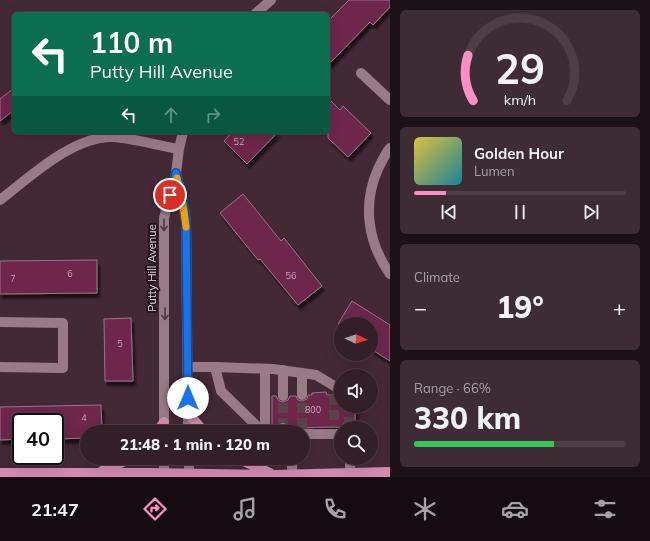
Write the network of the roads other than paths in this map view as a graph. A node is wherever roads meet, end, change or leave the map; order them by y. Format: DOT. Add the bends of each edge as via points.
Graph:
graph roads {
  1 [pos="271,0"];
  2 [pos="257,12"];
  3 [pos="361,73"];
  4 [pos="390,100"];
  5 [pos="183,134"];
  6 [pos="390,148"];
  7 [pos="179,150"];
  8 [pos="176,173"];
  9 [pos="0,200"];
  10 [pos="390,274"];
  11 [pos="0,322"];
  12 [pos="0,367"];
  13 [pos="188,367"];
  14 [pos="215,368"];
  15 [pos="265,369"];
  16 [pos="283,370"];
  17 [pos="302,373"];
  18 [pos="334,388"];
  19 [pos="283,396"];
  20 [pos="302,396"];
  21 [pos="188,412"];
  22 [pos="164,425"];
  23 [pos="188,425"];
  24 [pos="198,425"];
  25 [pos="257,425"];
  26 [pos="264,425"];
  27 [pos="310,431"];
  28 [pos="334,432"];
  29 [pos="115,465"];
  30 [pos="253,465"];
  31 [pos="292,465"];
  32 [pos="350,465"];
  33 [pos="98,472"];
  34 [pos="390,472"];
  35 [pos="0,473"];
  36 [pos="350,473"];
  37 [pos="292,474"];
  38 [pos="164,475"];
  39 [pos="189,475"];
  40 [pos="274,475"];
  1 -- 2 [label="street"];
  3 -- 4 [label="street"];
  5 -- 7 [label="street"];
  6 -- 10 [label="street" via="373,179 369,196 369,222 374,244"];
  7 -- 8 [label="street"];
  7 -- 9 [label="street" via="112,137 95,139 55,159"];
  8 -- 13 [label="street" via="186,221"];
  8 -- 22 [label="street, Putty Hill Avenue, one-way" via="164,218"];
  11 -- 12 [label="street" via="63,323 63,368"];
  13 -- 14 [label="street"];
  13 -- 21 [label="street"];
  14 -- 15 [label="street"];
  14 -- 25 [label="street" via="221,391"];
  15 -- 16 [label="street"];
  15 -- 26 [label="street"];
  16 -- 17 [label="street"];
  16 -- 19 [label="street"];
  17 -- 18 [label="street" via="316,375"];
  17 -- 20 [label="street"];
  21 -- 23 [label="street"];
  21 -- 24 [label="main road"];
  27 -- 28 [label="street"];
  29 -- 33 [label="main road"];
  30 -- 40 [label="main road"];
  31 -- 37 [label="street"];
  32 -- 36 [label="street"];
  33 -- 35 [label="main road"];
  33 -- 38 [label="main road"];
  34 -- 36 [label="main road"];
  36 -- 37 [label="main road"];
  37 -- 40 [label="main road"];
  38 -- 39 [label="main road"];
  39 -- 40 [label="main road"];
}
